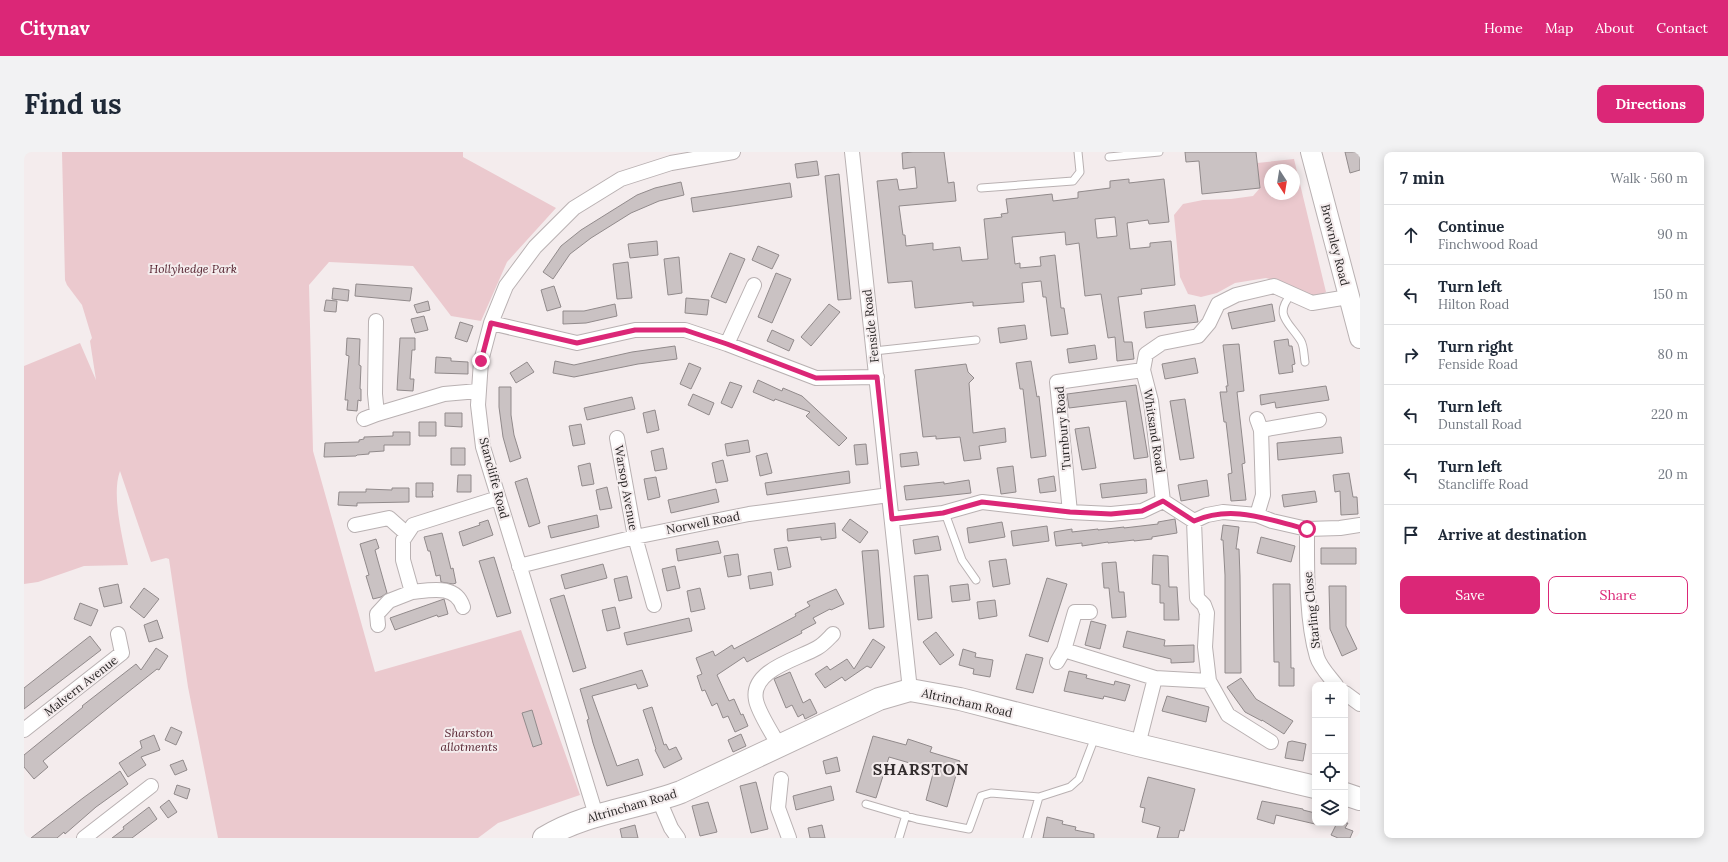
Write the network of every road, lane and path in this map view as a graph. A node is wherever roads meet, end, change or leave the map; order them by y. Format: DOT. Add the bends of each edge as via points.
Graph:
graph roads {
  1 [pos="733,152"];
  2 [pos="852,152"];
  3 [pos="1078,152"];
  4 [pos="1159,152"];
  5 [pos="1311,152"];
  6 [pos="717,153"];
  7 [pos="1109,157"];
  8 [pos="981,188"];
  9 [pos="754,285"];
  10 [pos="1291,295"];
  11 [pos="1348,297"];
  12 [pos="376,321"];
  13 [pos="491,323"];
  14 [pos="1360,338"];
  15 [pos="976,340"];
  16 [pos="727,344"];
  17 [pos="874,351"];
  18 [pos="1305,362"];
  19 [pos="1143,370"];
  20 [pos="877,377"];
  21 [pos="478,391"];
  22 [pos="377,414"];
  23 [pos="364,419"];
  24 [pos="1319,420"];
  25 [pos="617,438"];
  26 [pos="889,495"];
  27 [pos="498,498"];
  28 [pos="1163,501"];
  29 [pos="1070,512"];
  30 [pos="944,513"];
  31 [pos="1257,515"];
  32 [pos="892,519"];
  33 [pos="1194,521"];
  34 [pos="355,525"];
  35 [pos="1360,525"];
  36 [pos="1307,529"];
  37 [pos="407,534"];
  38 [pos="635,537"];
  39 [pos="519,566"];
  40 [pos="976,580"];
  41 [pos="412,592"];
  42 [pos="654,605"];
  43 [pos="464,607"];
  44 [pos="1090,612"];
  45 [pos="378,625"];
  46 [pos="118,634"];
  47 [pos="833,634"];
  48 [pos="1155,678"];
  49 [pos="1209,681"];
  50 [pos="1334,682"];
  51 [pos="910,690"];
  52 [pos="1348,695"];
  53 [pos="1360,704"];
  54 [pos="24,730"];
  55 [pos="1096,734"];
  56 [pos="1271,742"];
  57 [pos="1138,745"];
  58 [pos="780,747"];
  59 [pos="781,779"];
  60 [pos="151,786"];
  61 [pos="1312,786"];
  62 [pos="1348,795"];
  63 [pos="1039,797"];
  64 [pos="1360,799"];
  65 [pos="659,800"];
  66 [pos="866,804"];
  67 [pos="596,815"];
  68 [pos="906,815"];
  69 [pos="84,838"];
  70 [pos="544,838"];
  71 [pos="678,838"];
  72 [pos="789,838"];
  73 [pos="899,838"];
  74 [pos="1027,838"];
  1 -- 6 [label="street, Stancliffe Road"];
  2 -- 17 [label="street, Fenside Road"];
  3 -- 8 [label="lane" via="1080,172 1073,181"];
  4 -- 7 [label="lane"];
  5 -- 11 [label="street, Brownley Road"];
  6 -- 13 [label="street, Stancliffe Road" via="671,163 621,179 574,208 535,247 510,281"];
  9 -- 16 [label="street"];
  10 -- 11 [label="street" via="1312,303"];
  10 -- 18 [label="lane" via="1283,307 1283,314 1302,342"];
  10 -- 19 [label="street" via="1274,286 1236,295 1218,304 1198,336 1162,343 1146,354"];
  11 -- 14 [label="street, Brownley Road"];
  12 -- 22 [label="street"];
  13 -- 16 [label="street" via="577,343 635,330 685,330"];
  13 -- 21 [label="street, Stancliffe Road" via="481,361"];
  15 -- 17 [label="lane"];
  16 -- 20 [label="street" via="816,378"];
  17 -- 20 [label="street, Fenside Road"];
  19 -- 28 [label="street, Whitsand Road" via="1151,401"];
  19 -- 29 [label="street, Turnbury Road" via="1057,382"];
  20 -- 26 [label="street, Fenside Road"];
  21 -- 22 [label="street" via="444,394"];
  21 -- 27 [label="street, Stancliffe Road" via="483,446"];
  22 -- 23 [label="street"];
  24 -- 31 [label="street" via="1259,425 1263,495"];
  25 -- 38 [label="street, Warsop Avenue"];
  26 -- 32 [label="street, Fenside Road"];
  26 -- 38 [label="street, Norwell Road" via="749,514"];
  27 -- 37 [label="street" via="413,525"];
  27 -- 39 [label="street, Stancliffe Road"];
  28 -- 29 [label="street" via="1142,511 1111,514"];
  28 -- 33 [label="street"];
  29 -- 30 [label="street" via="982,502"];
  30 -- 32 [label="street"];
  30 -- 40 [label="lane" via="962,560"];
  31 -- 33 [label="street" via="1223,512"];
  31 -- 36 [label="street"];
  32 -- 51 [label="street, Fenside Road"];
  33 -- 49 [label="street" via="1197,598 1204,605 1206,613 1205,647"];
  34 -- 37 [label="street" via="389,518"];
  35 -- 36 [label="street"];
  36 -- 50 [label="street, Starling Close" via="1307,580 1313,636 1318,659"];
  37 -- 41 [label="street" via="404,540 403,560"];
  38 -- 39 [label="street, Norwell Road"];
  38 -- 42 [label="street, Warsop Avenue"];
  39 -- 67 [label="street, Stancliffe Road"];
  41 -- 43 [label="street" via="452,592 461,600"];
  41 -- 45 [label="street" via="389,601 377,614"];
  44 -- 48 [label="street" via="1074,608 1060,656"];
  46 -- 54 [label="street, Malvern Avenue" via="122,653"];
  47 -- 58 [label="street" via="817,648 787,661 766,675 757,686 756,700"];
  48 -- 49 [label="street"];
  48 -- 57 [label="street"];
  49 -- 56 [label="street" via="1228,715"];
  51 -- 55 [label="main road, Altrincham Road"];
  51 -- 58 [label="main road, Altrincham Road" via="879,699"];
  52 -- 53 [label="street"];
  55 -- 57 [label="main road, Altrincham Road"];
  55 -- 63 [label="lane" via="1079,778 1070,788"];
  57 -- 61 [label="main road, Altrincham Road"];
  58 -- 65 [label="main road, Altrincham Road"];
  59 -- 72 [label="street" via="778,808"];
  60 -- 69 [label="street"];
  62 -- 64 [label="main road"];
  63 -- 68 [label="lane" via="991,793 981,796 969,829"];
  63 -- 74 [label="lane"];
  65 -- 67 [label="main road, Altrincham Road"];
  65 -- 71 [label="street" via="670,828"];
  66 -- 68 [label="lane"];
  67 -- 70 [label="main road, Altrincham Road"];
  68 -- 73 [label="lane"];
}
